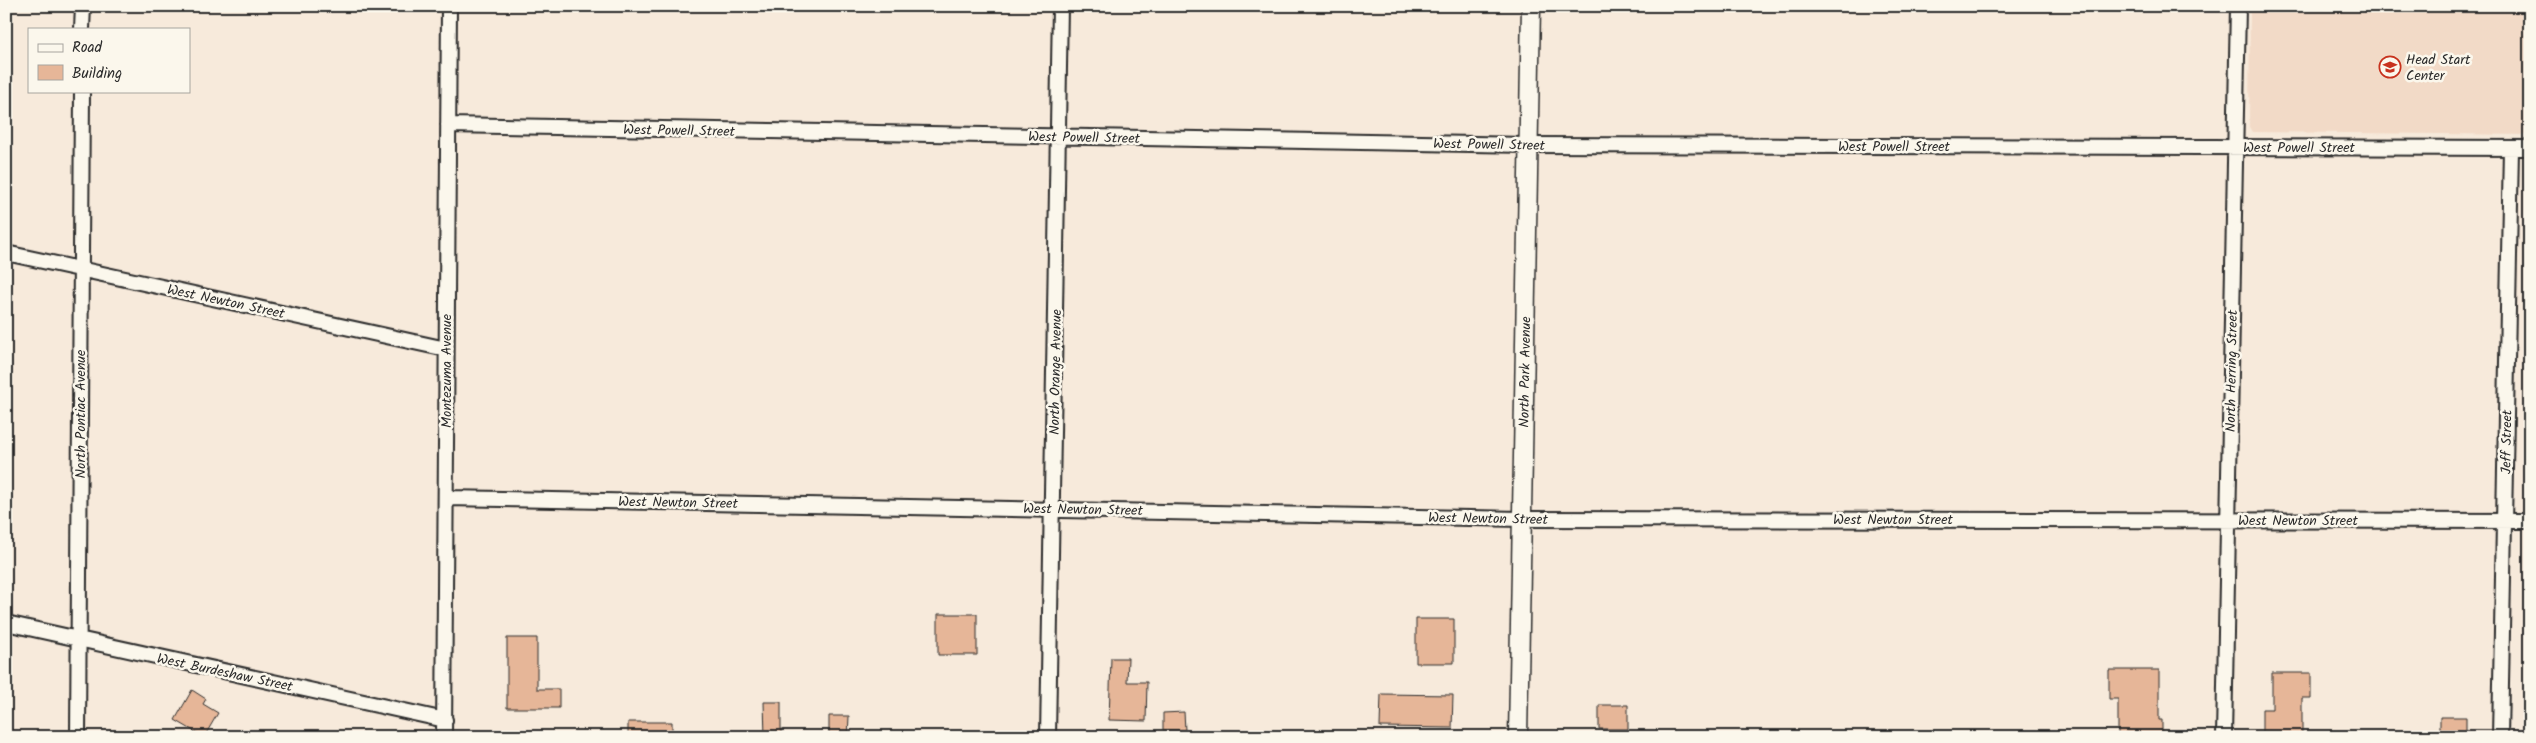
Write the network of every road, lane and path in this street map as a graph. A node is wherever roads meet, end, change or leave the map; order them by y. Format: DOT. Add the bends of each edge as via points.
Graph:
graph roads {
  1 [pos="83,6"];
  2 [pos="449,6"];
  3 [pos="1060,6"];
  4 [pos="1531,6"];
  5 [pos="2238,6"];
  6 [pos="82,28"];
  7 [pos="82,92"];
  8 [pos="448,126"];
  9 [pos="1059,136"];
  10 [pos="1528,145"];
  11 [pos="2235,147"];
  12 [pos="2511,148"];
  13 [pos="2530,148"];
  14 [pos="6,253"];
  15 [pos="81,269"];
  16 [pos="446,349"];
  17 [pos="446,498"];
  18 [pos="1054,508"];
  19 [pos="1522,519"];
  20 [pos="2228,520"];
  21 [pos="2530,521"];
  22 [pos="2504,522"];
  23 [pos="6,623"];
  24 [pos="79,639"];
  25 [pos="445,720"];
  26 [pos="78,737"];
  27 [pos="444,737"];
  28 [pos="1048,737"];
  29 [pos="1518,737"];
  30 [pos="2224,737"];
  31 [pos="2500,737"];
  1 -- 6 [label="street"];
  2 -- 8 [label="street, Montezuma Avenue"];
  3 -- 9 [label="street, North Orange Avenue"];
  4 -- 10 [label="street, North Park Avenue"];
  5 -- 11 [label="street, North Herring Street"];
  7 -- 15 [label="street, North Pontiac Avenue"];
  8 -- 9 [label="street, West Powell Street"];
  8 -- 16 [label="street, Montezuma Avenue"];
  9 -- 10 [label="street, West Powell Street"];
  9 -- 18 [label="street, North Orange Avenue"];
  10 -- 11 [label="street, West Powell Street"];
  10 -- 19 [label="street, North Park Avenue"];
  11 -- 12 [label="street, West Powell Street"];
  11 -- 20 [label="street, North Herring Street"];
  12 -- 13 [label="street, West Powell Street"];
  12 -- 22 [label="street, Jeff Street"];
  14 -- 15 [label="street, West Newton Street"];
  15 -- 16 [label="street, West Newton Street"];
  15 -- 24 [label="street, North Pontiac Avenue"];
  16 -- 17 [label="street, Montezuma Avenue"];
  17 -- 18 [label="street, West Newton Street"];
  17 -- 25 [label="street, Montezuma Avenue"];
  18 -- 19 [label="street, West Newton Street"];
  18 -- 28 [label="street, North Orange Avenue"];
  19 -- 20 [label="street, West Newton Street"];
  19 -- 29 [label="street, North Park Avenue"];
  20 -- 22 [label="street, West Newton Street"];
  20 -- 30 [label="street, North Herring Street"];
  21 -- 22 [label="street, West Newton Street"];
  22 -- 31 [label="street, Jeff Street"];
  23 -- 24 [label="street, West Burdeshaw Street"];
  24 -- 25 [label="street, West Burdeshaw Street"];
  24 -- 26 [label="street, North Pontiac Avenue"];
  25 -- 27 [label="street, Montezuma Avenue"];
}
